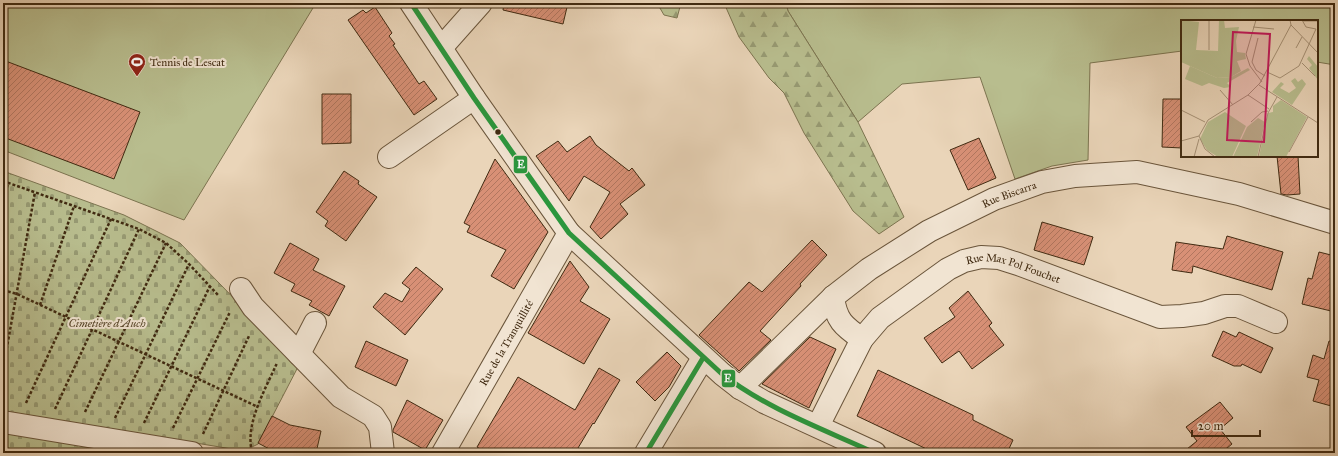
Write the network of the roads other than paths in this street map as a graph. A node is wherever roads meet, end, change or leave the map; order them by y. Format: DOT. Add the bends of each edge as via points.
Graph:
graph roads {
  1 [pos="411,3"];
  2 [pos="481,3"];
  3 [pos="441,48"];
  4 [pos="474,98"];
  5 [pos="389,157"];
  6 [pos="1335,224"];
  7 [pos="569,233"];
  8 [pos="833,297"];
  9 [pos="236,299"];
  10 [pos="1276,322"];
  11 [pos="315,323"];
  12 [pos="862,339"];
  13 [pos="289,356"];
  14 [pos="703,358"];
  15 [pos="740,388"];
  16 [pos="3,422"];
  17 [pos="818,426"];
  18 [pos="197,444"];
  19 [pos="872,452"];
  20 [pos="383,453"];
  21 [pos="443,453"];
  22 [pos="646,453"];
  1 -- 3 [label="street"];
  2 -- 3 [label="street"];
  3 -- 4 [label="street"];
  4 -- 5 [label="street"];
  4 -- 7 [label="street"];
  6 -- 8 [label="street, Rue Biscarra" via="1239,194 1137,172 1075,176 1042,182 994,199 929,231 869,269"];
  7 -- 14 [label="street"];
  7 -- 21 [label="street, Rue de la Tranquillité"];
  8 -- 12 [label="street" via="835,310 841,322"];
  8 -- 15 [label="street, Rue Biscarra"];
  9 -- 13 [label="street" via="254,307"];
  10 -- 12 [label="street, Rue Max Pol Fouchet" via="1238,306 1225,306 1204,313 1160,317 1018,264 999,258 981,257 964,261 948,269 880,318"];
  11 -- 13 [label="street"];
  12 -- 17 [label="street, Rue Max Pol Fouchet"];
  13 -- 20 [label="street" via="341,397 373,416 380,427"];
  14 -- 15 [label="street"];
  14 -- 22 [label="street"];
  15 -- 17 [label="street" via="764,402"];
  16 -- 18 [label="street"];
  17 -- 19 [label="street"];
}
